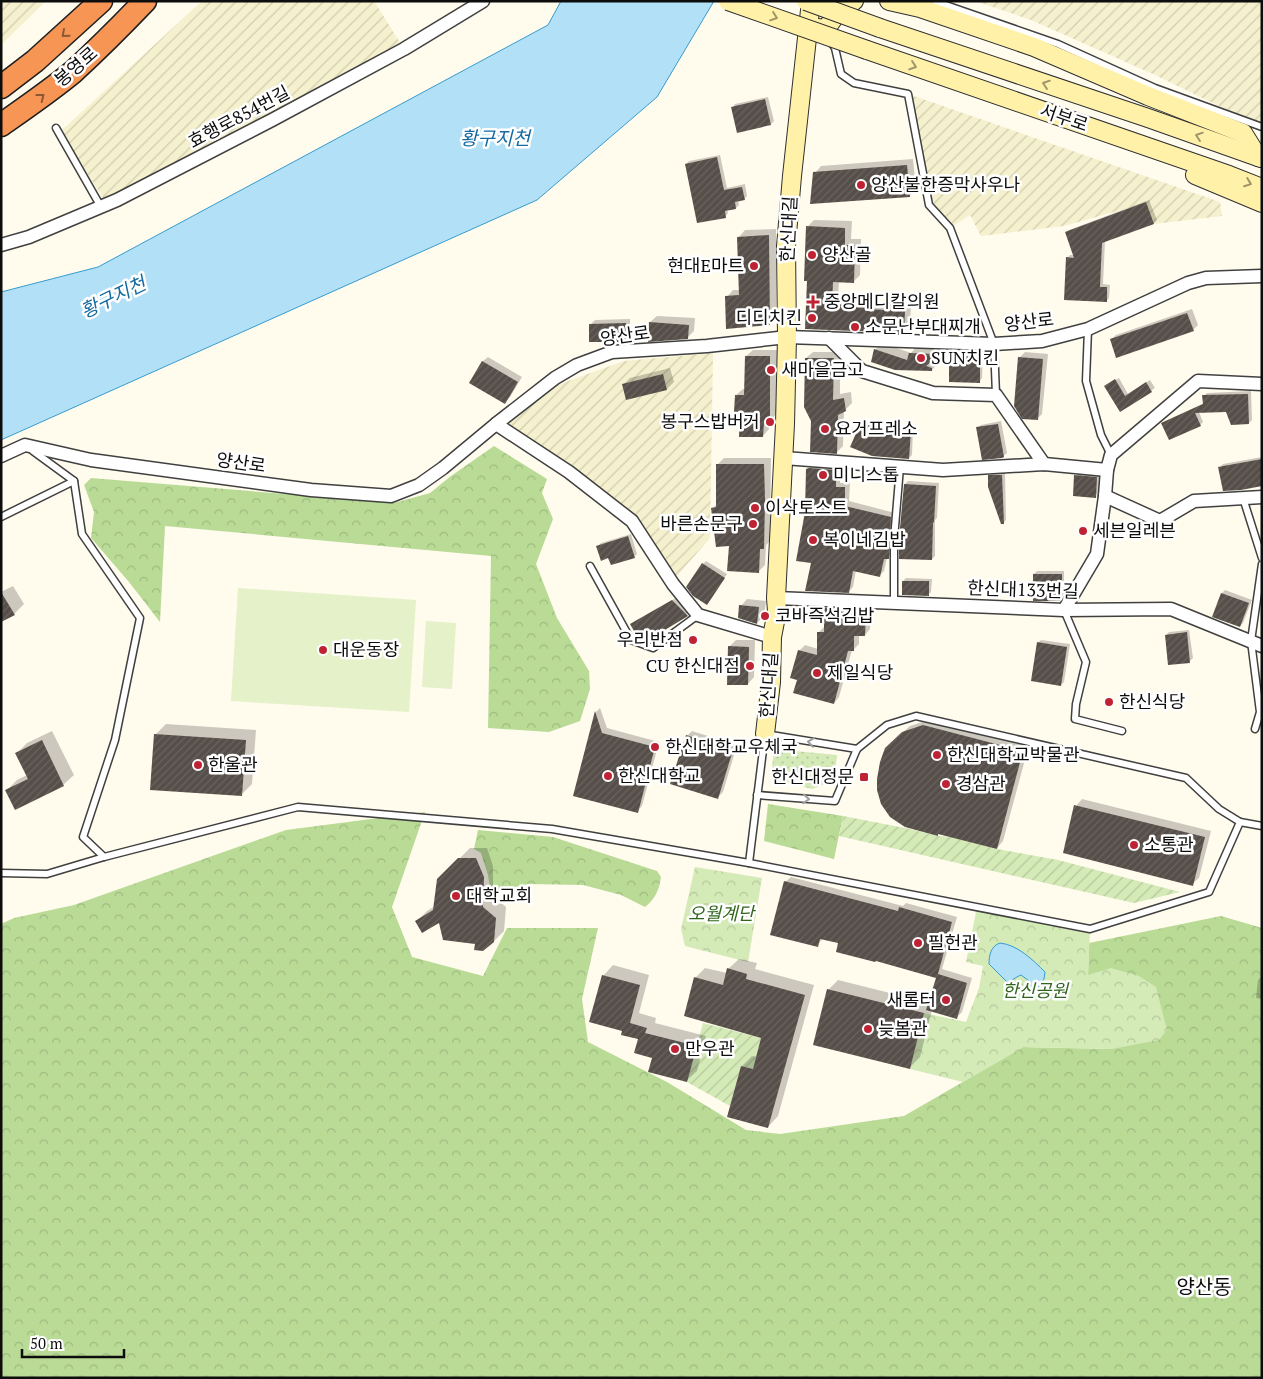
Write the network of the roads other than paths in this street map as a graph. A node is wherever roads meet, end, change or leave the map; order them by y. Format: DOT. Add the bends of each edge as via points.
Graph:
graph roads {
  1 [pos="102,1"];
  2 [pos="146,1"];
  3 [pos="483,1"];
  4 [pos="728,1"];
  5 [pos="806,1"];
  6 [pos="811,1"];
  7 [pos="854,1"];
  8 [pos="889,1"];
  9 [pos="934,1"];
  10 [pos="808,29"];
  11 [pos="1,87"];
  12 [pos="1073,121"];
  13 [pos="1,125"];
  14 [pos="1261,126"];
  15 [pos="56,128"];
  16 [pos="1260,158"];
  17 [pos="1262,188"];
  18 [pos="1262,203"];
  19 [pos="101,208"];
  20 [pos="1,246"];
  21 [pos="1262,276"];
  22 [pos="1088,329"];
  23 [pos="787,337"];
  24 [pos="828,338"];
  25 [pos="994,344"];
  26 [pos="1262,384"];
  27 [pos="996,395"];
  28 [pos="496,424"];
  29 [pos="25,445"];
  30 [pos="1111,455"];
  31 [pos="1,456"];
  32 [pos="784,458"];
  33 [pos="1044,464"];
  34 [pos="900,467"];
  35 [pos="1108,470"];
  36 [pos="74,481"];
  37 [pos="1106,496"];
  38 [pos="1262,497"];
  39 [pos="1243,498"];
  40 [pos="1,517"];
  41 [pos="1262,558"];
  42 [pos="1262,564"];
  43 [pos="590,566"];
  44 [pos="776,598"];
  45 [pos="894,603"];
  46 [pos="1064,610"];
  47 [pos="698,615"];
  48 [pos="772,636"];
  49 [pos="1256,643"];
  50 [pos="1255,729"];
  51 [pos="1122,731"];
  52 [pos="765,734"];
  53 [pos="857,749"];
  54 [pos="757,795"];
  55 [pos="1240,822"];
  56 [pos="1262,826"];
  57 [pos="104,857"];
  58 [pos="749,863"];
  59 [pos="1,873"];
  1 -- 11 [label="highway, 봉영로, one-way"];
  13 -- 2 [label="highway, 봉영로, one-way" via="71,73"];
  3 -- 19 [label="street, 효행로854번길" via="404,49"];
  4 -- 12 [label="main road, 서부로, one-way, bridge"];
  16 -- 5 [label="main road, 서부로, one-way, bridge"];
  6 -- 10 [label="main road, 한신대길"];
  7 -- 10 [label="main road" via="840,9 826,29"];
  8 -- 16 [label="main road" via="920,8 1034,47 1243,133"];
  9 -- 14 [label="lane" via="1058,44 1155,88"];
  10 -- 23 [label="main road, 한신대길" via="786,246"];
  10 -- 25 [label="lane" via="830,40 836,48 841,74 854,83 908,94 929,205 950,228"];
  12 -- 17 [label="main road, 서부로, one-way"];
  12 -- 18 [label="main road"];
  15 -- 19 [label="lane"];
  19 -- 20 [label="street, 효행로854번길"];
  21 -- 22 [label="street, 양산로" via="1206,278 1188,283"];
  22 -- 25 [label="street, 양산로" via="1042,341"];
  22 -- 30 [label="lane" via="1086,382 1101,435"];
  23 -- 24 [label="street, 양산로"];
  23 -- 28 [label="street, 양산로" via="612,352 577,365 555,378"];
  23 -- 32 [label="main road, 한신대길"];
  24 -- 25 [label="street, 양산로"];
  24 -- 27 [label="street" via="862,372 933,393"];
  25 -- 27 [label="lane"];
  26 -- 30 [label="street" via="1198,380"];
  27 -- 33 [label="street"];
  28 -- 29 [label="street, 양산로" via="444,468 419,485 392,496 311,490 100,462"];
  28 -- 47 [label="street" via="569,472 632,522"];
  29 -- 31 [label="street"];
  29 -- 36 [label="lane"];
  30 -- 35 [label="street"];
  32 -- 34 [label="street"];
  32 -- 44 [label="main road, 한신대길"];
  33 -- 34 [label="street" via="944,470"];
  33 -- 35 [label="street"];
  34 -- 45 [label="lane" via="894,539"];
  35 -- 37 [label="street"];
  36 -- 40 [label="lane"];
  36 -- 57 [label="lane" via="82,534 140,618 114,740 83,838"];
  37 -- 39 [label="street" via="1160,521 1194,501"];
  37 -- 46 [label="street" via="1098,554"];
  38 -- 39 [label="street"];
  39 -- 41 [label="lane"];
  42 -- 49 [label="lane"];
  43 -- 47 [label="lane" via="631,640 653,648"];
  44 -- 45 [label="street, 한신대133번길"];
  44 -- 48 [label="main road, 한신대길"];
  45 -- 46 [label="street, 한신대133번길"];
  46 -- 49 [label="street, 한신대133번길" via="1171,609"];
  46 -- 51 [label="lane" via="1086,662 1075,719"];
  47 -- 48 [label="street, 한신대길"];
  48 -- 52 [label="main road, 한신대길" via="772,682"];
  49 -- 50 [label="lane" via="1260,712"];
  53 -- 52 [label="lane, one-way"];
  52 -- 54 [label="lane"];
  54 -- 53 [label="lane, one-way" via="835,801"];
  53 -- 55 [label="lane" via="887,725 916,716 1186,778 1219,809"];
  54 -- 58 [label="lane"];
  55 -- 56 [label="lane"];
  55 -- 58 [label="lane" via="1209,892 1090,928"];
  57 -- 58 [label="lane" via="298,807 552,829"];
  57 -- 59 [label="lane" via="47,874"];
}
